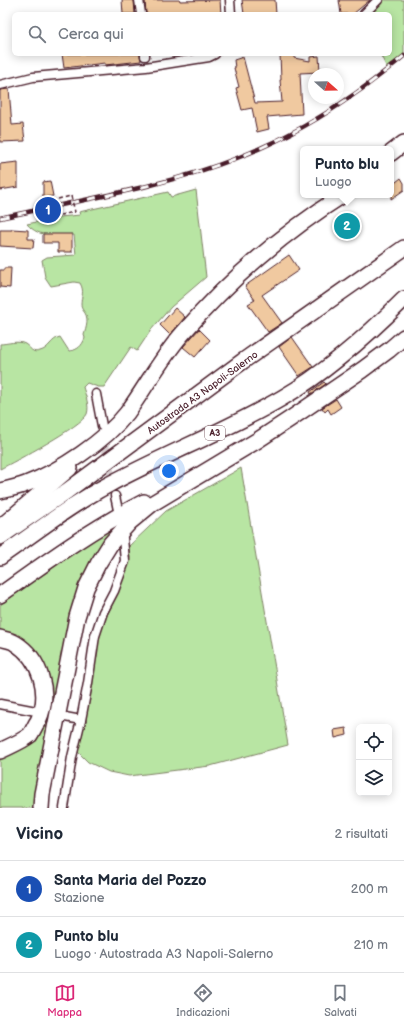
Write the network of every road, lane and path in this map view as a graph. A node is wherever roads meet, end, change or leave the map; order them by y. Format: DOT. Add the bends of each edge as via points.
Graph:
graph roads {
  1 [pos="139,0"];
  2 [pos="230,0"];
  3 [pos="378,0"];
  4 [pos="141,12"];
  5 [pos="231,12"];
  6 [pos="366,12"];
  7 [pos="211,56"];
  8 [pos="0,85"];
  9 [pos="404,143"];
  10 [pos="394,151"];
  11 [pos="404,155"];
  12 [pos="394,162"];
  13 [pos="334,198"];
  14 [pos="338,198"];
  15 [pos="58,199"];
  16 [pos="324,207"];
  17 [pos="60,215"];
  18 [pos="404,248"];
  19 [pos="404,299"];
  20 [pos="404,337"];
  21 [pos="96,394"];
  22 [pos="105,429"];
  23 [pos="210,468"];
  24 [pos="0,491"];
  25 [pos="115,496"];
  26 [pos="118,510"];
  27 [pos="0,527"];
  28 [pos="0,537"];
  29 [pos="123,538"];
  30 [pos="0,558"];
  31 [pos="0,595"];
  32 [pos="0,638"];
  33 [pos="0,704"];
  34 [pos="36,711"];
  35 [pos="65,717"];
  36 [pos="81,720"];
  37 [pos="0,750"];
  38 [pos="41,808"];
  39 [pos="64,808"];
  1 -- 4 [label="street"];
  2 -- 5 [label="street"];
  3 -- 6 [label="street"];
  7 -- 8 [label="street" via="146,67 32,77"];
  9 -- 10 [label="highway"];
  11 -- 12 [label="highway"];
  13 -- 16 [label="highway"];
  14 -- 16 [label="highway"];
  15 -- 17 [label="path, bridge" via="71,196 75,212"];
  16 -- 22 [label="highway" via="255,260 205,308 168,350 127,413"];
  18 -- 28 [label="highway, Autostrada A3 Napoli-Salerno"];
  19 -- 30 [label="highway, A3" via="319,375 234,424 107,486"];
  20 -- 23 [label="highway" via="373,362 290,419"];
  21 -- 22 [label="street"];
  22 -- 24 [label="highway" via="90,448 59,468 26,484"];
  22 -- 27 [label="highway" via="47,489"];
  23 -- 31 [label="highway" via="105,524"];
  23 -- 38 [label="highway" via="152,503 130,522 98,564 86,588 77,617"];
  25 -- 26 [label="street"];
  29 -- 36 [label="street" via="125,561 95,636"];
  32 -- 37 [label="highway" via="14,642 29,655 40,672 44,694 42,713 31,734 16,744"];
  33 -- 34 [label="street"];
  35 -- 36 [label="street"];
  36 -- 39 [label="street"];
}
